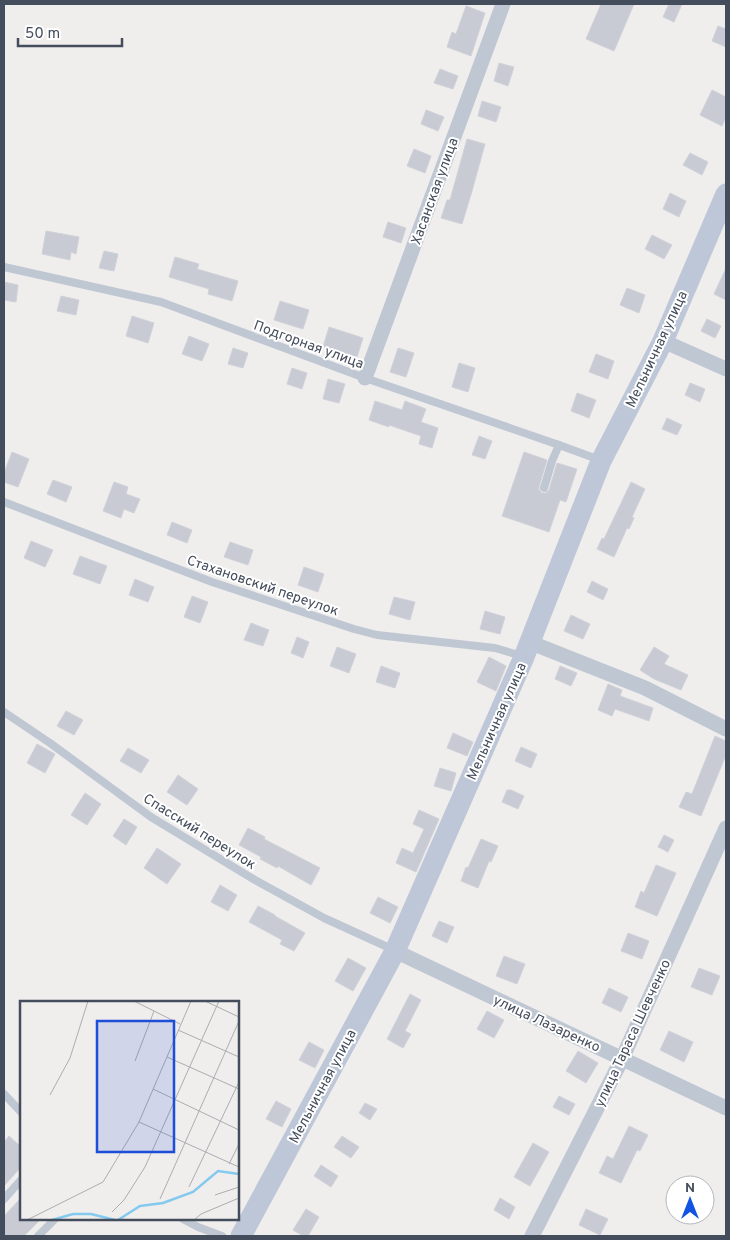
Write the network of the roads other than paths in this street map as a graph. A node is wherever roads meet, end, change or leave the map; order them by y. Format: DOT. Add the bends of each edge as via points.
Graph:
graph roads {
  1 [pos="503,4"];
  2 [pos="726,194"];
  3 [pos="4,266"];
  4 [pos="663,341"];
  5 [pos="726,369"];
  6 [pos="365,378"];
  7 [pos="559,445"];
  8 [pos="602,461"];
  9 [pos="544,488"];
  10 [pos="4,502"];
  11 [pos="526,649"];
  12 [pos="4,712"];
  13 [pos="726,729"];
  14 [pos="726,828"];
  15 [pos="395,951"];
  16 [pos="622,1058"];
  17 [pos="4,1094"];
  18 [pos="726,1108"];
  19 [pos="20,1111"];
  20 [pos="20,1181"];
  21 [pos="4,1199"];
  22 [pos="54,1220"];
  23 [pos="185,1220"];
  24 [pos="38,1236"];
  25 [pos="222,1236"];
  26 [pos="241,1236"];
  27 [pos="532,1236"];
  1 -- 6 [label="street, Хасанская улица"];
  2 -- 4 [label="main road, Мельничная улица"];
  3 -- 6 [label="lane, Подгорная улица" via="160,302"];
  4 -- 5 [label="street"];
  4 -- 8 [label="main road, Мельничная улица"];
  6 -- 7 [label="lane, Подгорная улица"];
  7 -- 8 [label="lane, Подгорная улица"];
  7 -- 9 [label="lane"];
  8 -- 11 [label="main road, Мельничная улица"];
  10 -- 11 [label="lane, Стахановский переулок" via="212,582 354,629 377,635"];
  11 -- 13 [label="street" via="645,688"];
  11 -- 15 [label="main road, Мельничная улица"];
  12 -- 15 [label="lane, Спасский переулок" via="151,817 324,918"];
  14 -- 16 [label="street, улица Тараса Шевченко"];
  15 -- 16 [label="street, улица Лазаренко"];
  15 -- 26 [label="main road, Мельничная улица"];
  16 -- 18 [label="street, улица Лазаренко"];
  16 -- 27 [label="street, улица Тараса Шевченко"];
  17 -- 19 [label="lane"];
  20 -- 21 [label="lane"];
  22 -- 24 [label="lane"];
  23 -- 25 [label="lane"];
}
